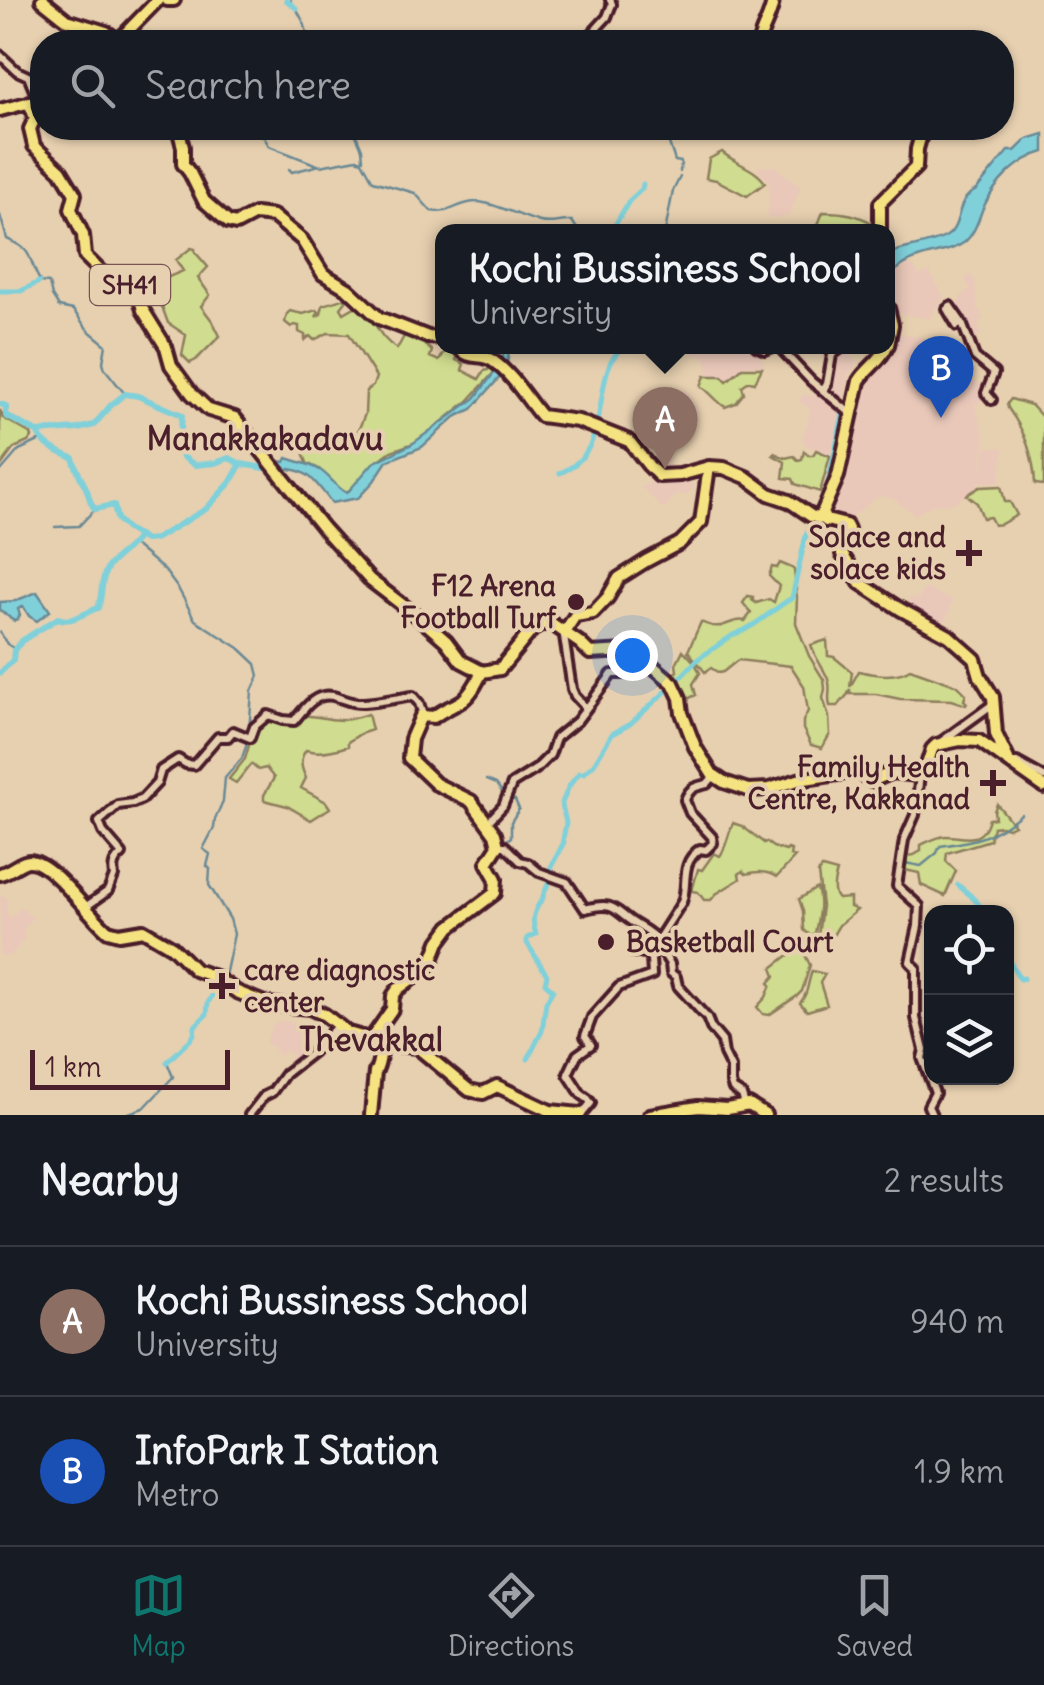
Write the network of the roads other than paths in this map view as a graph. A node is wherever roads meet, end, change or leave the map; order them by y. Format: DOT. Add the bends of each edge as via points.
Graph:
graph roads {
  1 [pos="42,0"];
  2 [pos="158,0"];
  3 [pos="167,0"];
  4 [pos="174,0"];
  5 [pos="610,0"];
  6 [pos="773,0"];
  7 [pos="95,30"];
  8 [pos="129,30"];
  9 [pos="595,30"];
  10 [pos="763,30"];
  11 [pos="0,55"];
  12 [pos="30,81"];
  13 [pos="30,102"];
  14 [pos="0,110"];
  15 [pos="33,140"];
  16 [pos="182,140"];
  17 [pos="920,140"];
  18 [pos="880,224"];
  19 [pos="948,307"];
  20 [pos="435,338"];
  21 [pos="467,354"];
  22 [pos="784,354"];
  23 [pos="785,354"];
  24 [pos="831,354"];
  25 [pos="882,354"];
  26 [pos="883,354"];
  27 [pos="824,389"];
  28 [pos="835,399"];
  29 [pos="992,400"];
  30 [pos="848,410"];
  31 [pos="710,467"];
  32 [pos="830,490"];
  33 [pos="818,518"];
  34 [pos="564,631"];
  35 [pos="638,653"];
  36 [pos="482,672"];
  37 [pos="994,704"];
  38 [pos="586,708"];
  39 [pos="423,715"];
  40 [pos="938,744"];
  41 [pos="994,750"];
  42 [pos="1006,756"];
  43 [pos="1014,768"];
  44 [pos="920,774"];
  45 [pos="714,776"];
  46 [pos="1044,777"];
  47 [pos="1044,788"];
  48 [pos="487,823"];
  49 [pos="499,842"];
  50 [pos="0,874"];
  51 [pos="84,908"];
  52 [pos="655,943"];
  53 [pos="632,952"];
  54 [pos="650,959"];
  55 [pos="338,1026"];
  56 [pos="377,1040"];
  57 [pos="746,1106"];
  58 [pos="582,1114"];
  59 [pos="249,1115"];
  60 [pos="370,1115"];
  61 [pos="650,1115"];
  62 [pos="765,1115"];
  63 [pos="932,1115"];
  1 -- 7 [label="main road" via="67,20"];
  2 -- 8 [label="main road"];
  3 -- 4 [label="main road"];
  5 -- 9 [label="street" via="611,12"];
  6 -- 10 [label="main road"];
  11 -- 12 [label="street"];
  13 -- 14 [label="main road"];
  15 -- 36 [label="main road, SH41" via="76,194 71,209 88,260 110,281 137,289 185,386 205,407 235,418 370,580"];
  16 -- 20 [label="main road" via="182,164 204,201 232,224 255,214 273,216 302,240 321,271 383,320"];
  17 -- 18 [label="main road" via="916,167 880,203"];
  19 -- 29 [label="street" via="975,357 994,373 986,393"];
  21 -- 31 [label="main road" via="487,357 506,372 541,416 570,419 629,441 659,475"];
  22 -- 28 [label="street"];
  23 -- 27 [label="street"];
  24 -- 27 [label="street"];
  25 -- 30 [label="main road" via="858,378"];
  26 -- 32 [label="main road" via="859,383"];
  27 -- 28 [label="street"];
  28 -- 30 [label="street"];
  30 -- 32 [label="main road"];
  31 -- 33 [label="main road" via="746,477"];
  31 -- 34 [label="main road" via="702,522 676,546 619,578 597,610 575,616"];
  32 -- 33 [label="main road"];
  33 -- 37 [label="main road" via="848,526 842,554 859,582 969,654"];
  34 -- 35 [label="main road" via="590,653"];
  34 -- 36 [label="main road" via="542,623 500,669"];
  34 -- 38 [label="street" via="572,689"];
  35 -- 38 [label="street" via="628,671 612,674"];
  35 -- 45 [label="main road" via="677,689 695,747"];
  36 -- 39 [label="main road" via="464,700 434,717"];
  37 -- 40 [label="street"];
  37 -- 42 [label="main road"];
  38 -- 48 [label="street" via="536,770 512,784"];
  39 -- 48 [label="main road" via="409,760 470,802"];
  39 -- 51 [label="street" via="413,696 366,704 321,696 294,721 267,715 249,738 233,730 218,737 196,764 174,760 142,798 118,805 99,822 122,854 108,890"];
  40 -- 41 [label="main road" via="979,741"];
  40 -- 44 [label="main road"];
  41 -- 42 [label="street"];
  41 -- 43 [label="main road"];
  42 -- 43 [label="main road"];
  42 -- 46 [label="street"];
  43 -- 47 [label="main road"];
  44 -- 45 [label="main road" via="894,772 872,781 857,771 760,790"];
  44 -- 63 [label="street" via="897,886 919,906 910,962 916,968 922,1058 935,1093 928,1106"];
  45 -- 52 [label="street" via="684,800 713,843 692,855 682,902"];
  48 -- 49 [label="main road"];
  49 -- 52 [label="street" via="520,861 567,882 585,908 611,906"];
  49 -- 56 [label="main road" via="487,863 495,893 450,927 430,964 398,989"];
  50 -- 51 [label="main road" via="32,861 52,872"];
  51 -- 55 [label="main road" via="108,930 149,932 195,970 237,992 267,1004 310,1008"];
  52 -- 53 [label="street" via="646,953"];
  52 -- 57 [label="street" via="678,986 722,1041 733,1089"];
  54 -- 58 [label="street" via="652,974 619,987 589,1022 590,1045 568,1074 591,1103"];
  55 -- 56 [label="main road"];
  55 -- 59 [label="street"];
  56 -- 58 [label="main road" via="417,1047 469,1090 483,1094 500,1086 548,1110"];
  56 -- 60 [label="main road"];
  57 -- 61 [label="main road"];
  57 -- 62 [label="main road"];
}
